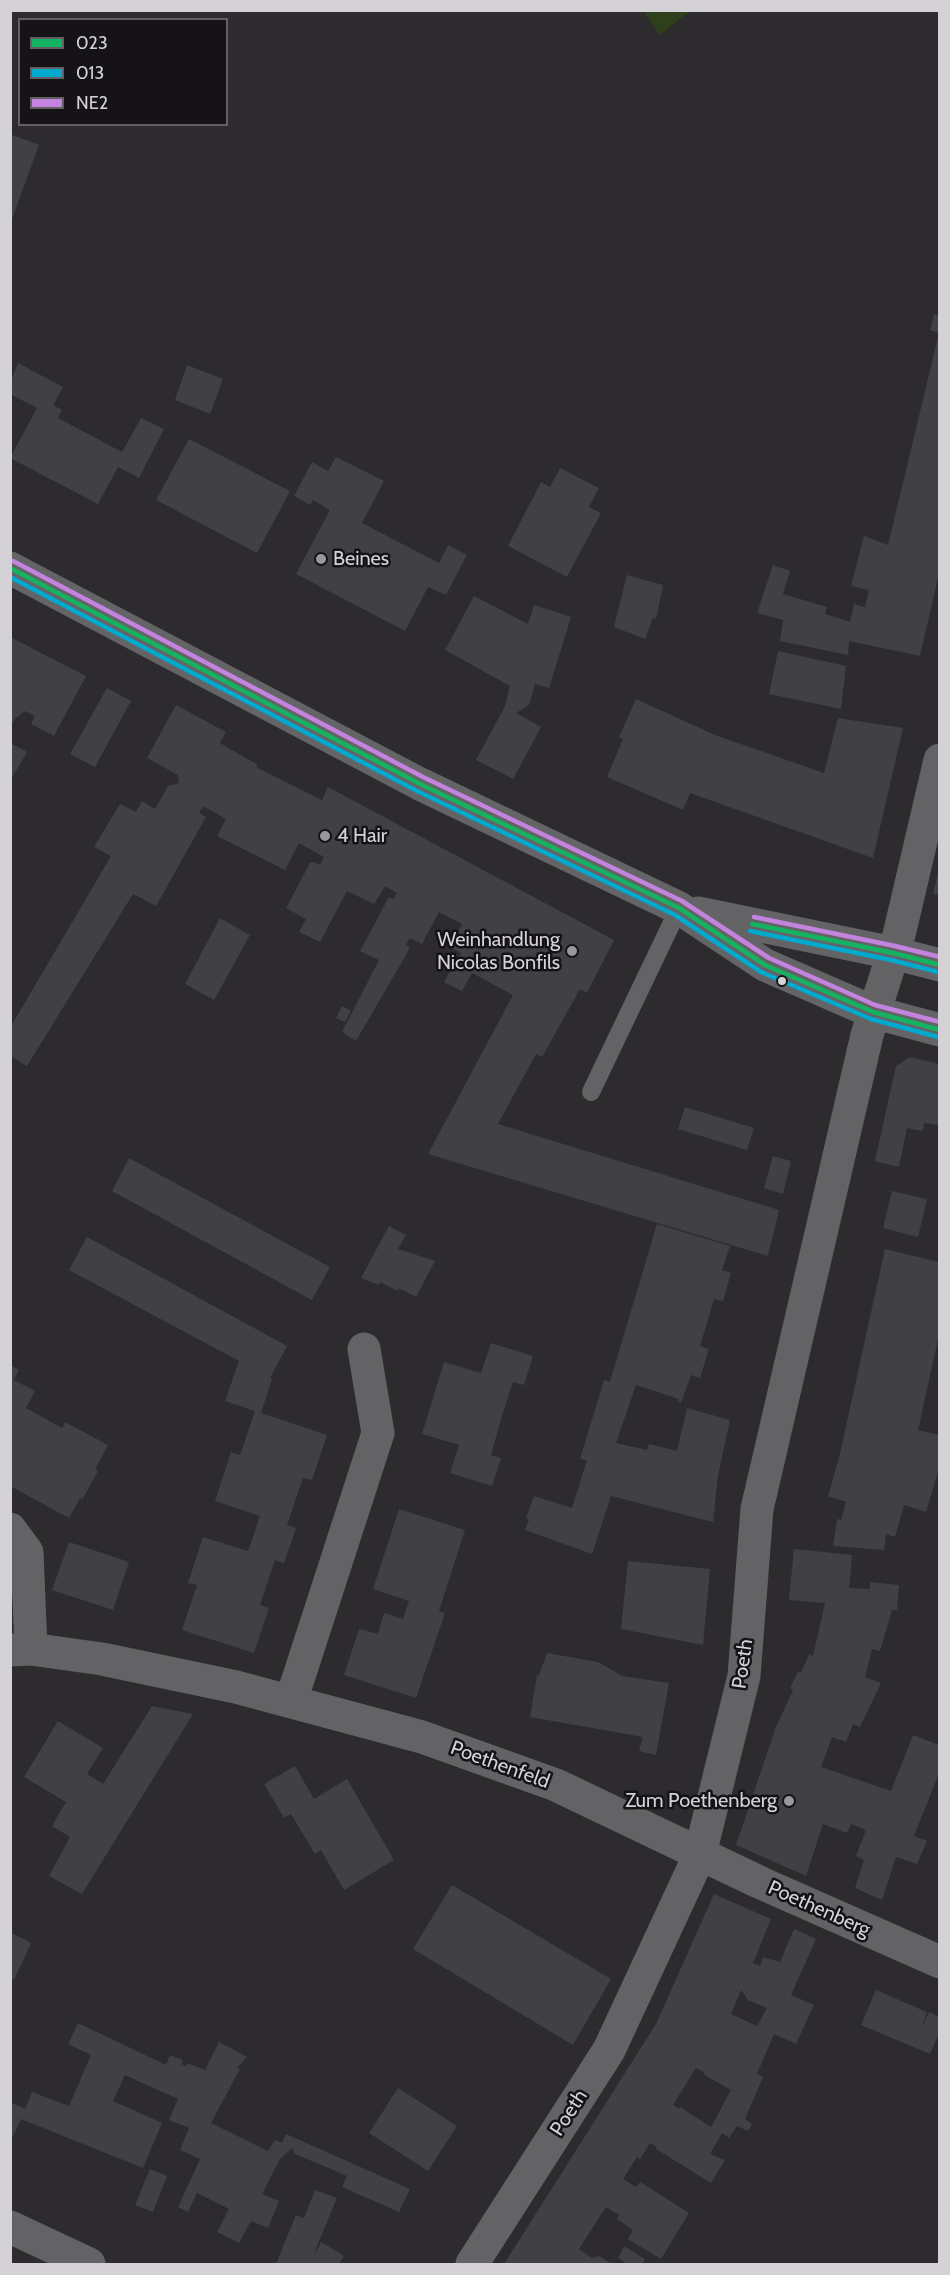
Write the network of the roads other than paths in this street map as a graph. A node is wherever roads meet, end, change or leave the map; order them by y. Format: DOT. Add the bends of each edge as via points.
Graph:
graph roads {
  1 [pos="10,568"];
  2 [pos="939,760"];
  3 [pos="679,909"];
  4 [pos="893,953"];
  5 [pos="939,965"];
  6 [pos="873,1012"];
  7 [pos="939,1030"];
  8 [pos="591,1092"];
  9 [pos="364,1348"];
  10 [pos="10,1529"];
  11 [pos="21,1650"];
  12 [pos="291,1701"];
  13 [pos="700,1854"];
  14 [pos="939,1962"];
  15 [pos="10,2228"];
  16 [pos="89,2265"];
  17 [pos="472,2265"];
  1 -- 3 [label="main road" via="420,784"];
  2 -- 4 [label="street, Poeth"];
  3 -- 4 [label="main road"];
  3 -- 6 [label="main road" via="765,965"];
  3 -- 8 [label="lane"];
  4 -- 5 [label="main road"];
  4 -- 6 [label="street, Poeth"];
  6 -- 7 [label="main road"];
  6 -- 13 [label="street, Poeth" via="757,1509 744,1676"];
  9 -- 12 [label="street" via="378,1433"];
  10 -- 11 [label="street, Poethenfeld" via="27,1552"];
  11 -- 12 [label="street, Poethenfeld" via="102,1659"];
  12 -- 13 [label="street, Poethenfeld" via="422,1737 556,1785"];
  13 -- 14 [label="street, Poethenberg"];
  13 -- 17 [label="street, Poeth" via="609,2050"];
  15 -- 16 [label="street"];
}
